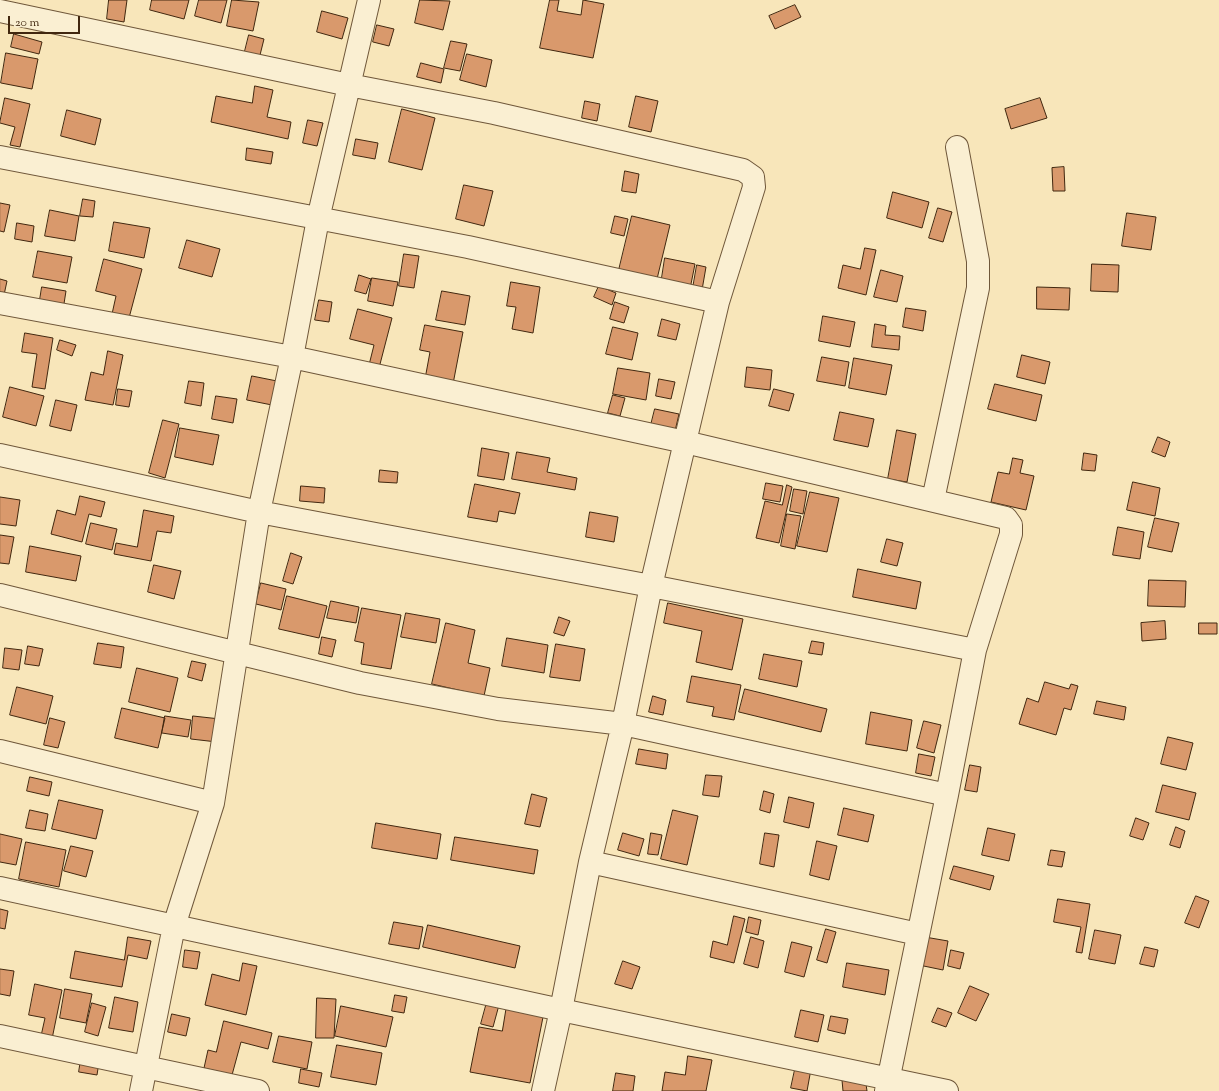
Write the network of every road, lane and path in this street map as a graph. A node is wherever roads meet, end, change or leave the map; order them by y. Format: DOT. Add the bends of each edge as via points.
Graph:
graph roads {
  1 [pos="369,0"];
  2 [pos="0,11"];
  3 [pos="349,85"];
  4 [pos="957,147"];
  5 [pos="0,158"];
  6 [pos="318,219"];
  7 [pos="718,302"];
  8 [pos="0,303"];
  9 [pos="292,357"];
  10 [pos="685,442"];
  11 [pos="0,455"];
  12 [pos="933,500"];
  13 [pos="259,512"];
  14 [pos="651,586"];
  15 [pos="0,595"];
  16 [pos="975,650"];
  17 [pos="238,652"];
  18 [pos="623,724"];
  19 [pos="0,750"];
  20 [pos="947,795"];
  21 [pos="213,803"];
  22 [pos="590,862"];
  23 [pos="0,888"];
  24 [pos="174,926"];
  25 [pos="918,934"];
  26 [pos="561,1010"];
  27 [pos="0,1036"];
  28 [pos="146,1068"];
  29 [pos="887,1085"];
  30 [pos="141,1091"];
  31 [pos="258,1091"];
  32 [pos="543,1091"];
  33 [pos="947,1091"];
  1 -- 3 [label="street"];
  2 -- 3 [label="street"];
  3 -- 6 [label="street"];
  3 -- 7 [label="street" via="494,113 743,170 753,177 754,187"];
  4 -- 12 [label="street" via="978,261 978,288"];
  5 -- 6 [label="street"];
  6 -- 7 [label="street" via="468,247"];
  6 -- 9 [label="street"];
  7 -- 10 [label="street"];
  8 -- 9 [label="street"];
  9 -- 10 [label="street"];
  9 -- 13 [label="street"];
  10 -- 12 [label="street"];
  10 -- 14 [label="street"];
  11 -- 13 [label="street"];
  12 -- 16 [label="street" via="1006,518 1011,525 1011,534"];
  13 -- 14 [label="street"];
  13 -- 17 [label="street"];
  14 -- 16 [label="street"];
  14 -- 18 [label="street"];
  15 -- 17 [label="street"];
  16 -- 20 [label="street"];
  17 -- 18 [label="street" via="360,682 475,704"];
  17 -- 21 [label="street"];
  18 -- 20 [label="street"];
  18 -- 22 [label="street"];
  19 -- 21 [label="street"];
  20 -- 25 [label="street"];
  21 -- 24 [label="street"];
  22 -- 25 [label="street"];
  22 -- 26 [label="street"];
  23 -- 24 [label="street"];
  24 -- 26 [label="street"];
  24 -- 28 [label="street"];
  25 -- 29 [label="street"];
  26 -- 29 [label="street"];
  26 -- 32 [label="street"];
  27 -- 28 [label="street"];
  28 -- 30 [label="street"];
  28 -- 31 [label="street"];
  29 -- 33 [label="street"];
}
